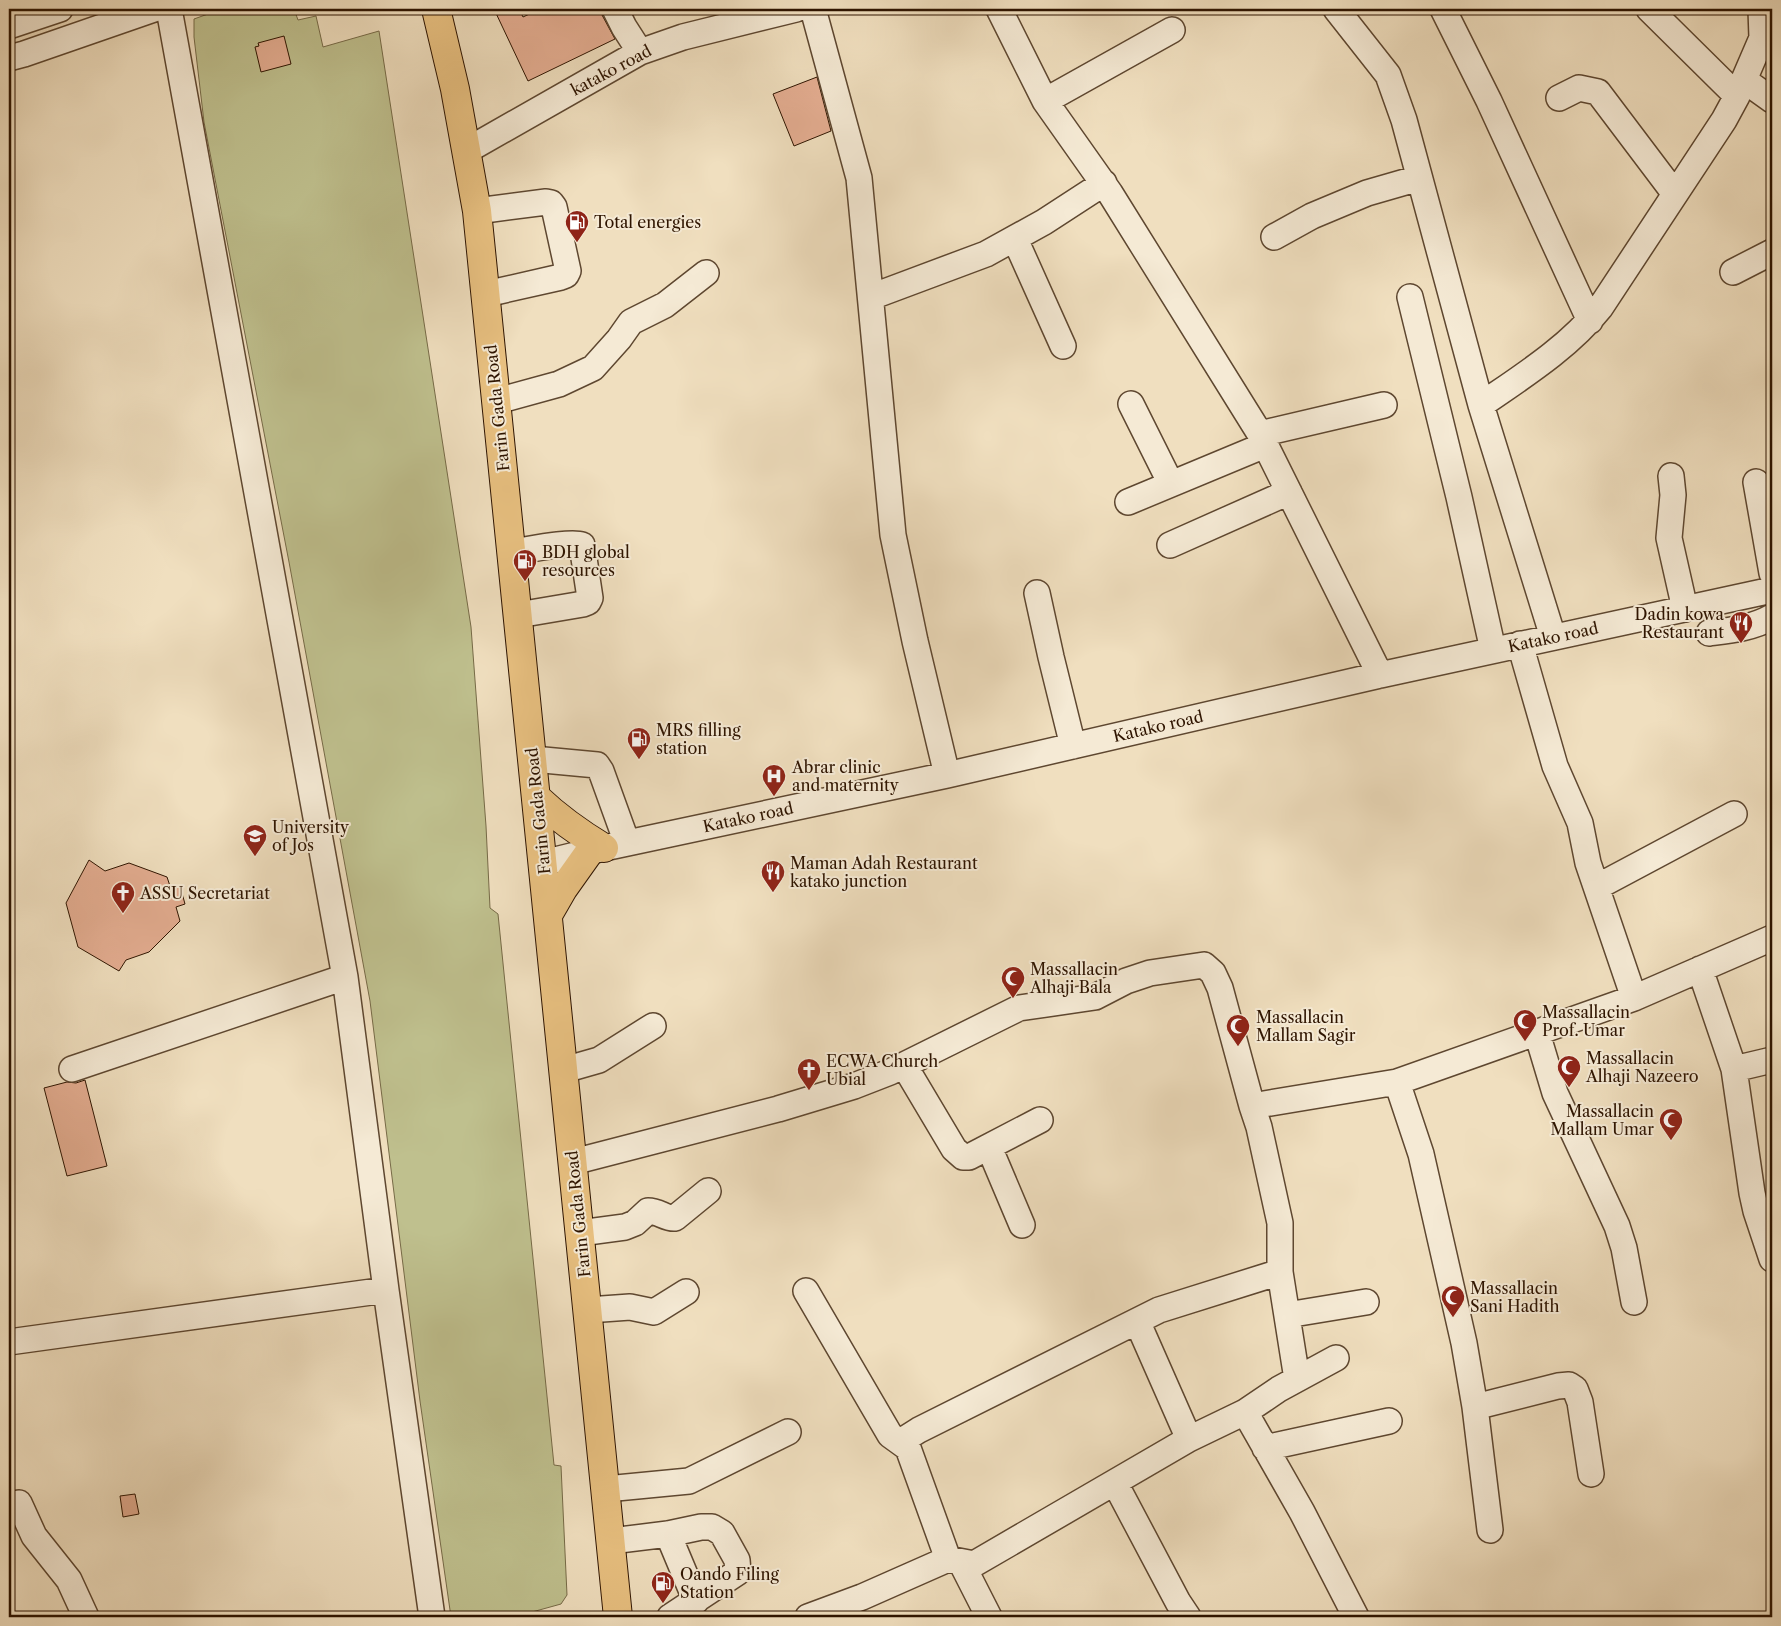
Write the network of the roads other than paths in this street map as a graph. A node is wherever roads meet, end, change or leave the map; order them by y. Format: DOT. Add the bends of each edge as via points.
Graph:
graph roads {
  1 [pos="60,9"];
  2 [pos="154,9"];
  3 [pos="169,9"];
  4 [pos="436,9"];
  5 [pos="615,9"];
  6 [pos="796,9"];
  7 [pos="813,9"];
  8 [pos="1000,9"];
  9 [pos="1336,9"];
  10 [pos="1443,9"];
  11 [pos="1649,9"];
  12 [pos="1761,9"];
  13 [pos="9,26"];
  14 [pos="1172,30"];
  15 [pos="1767,42"];
  16 [pos="640,52"];
  17 [pos="9,58"];
  18 [pos="1740,88"];
  19 [pos="1558,98"];
  20 [pos="1772,100"];
  21 [pos="1045,101"];
  22 [pos="466,151"];
  23 [pos="1419,178"];
  24 [pos="1104,183"];
  25 [pos="1675,194"];
  26 [pos="477,211"];
  27 [pos="1274,237"];
  28 [pos="1014,239"];
  29 [pos="1772,252"];
  30 [pos="706,272"];
  31 [pos="1733,272"];
  32 [pos="486,294"];
  33 [pos="871,297"];
  34 [pos="1410,297"];
  35 [pos="1590,321"];
  36 [pos="1063,346"];
  37 [pos="496,401"];
  38 [pos="1131,404"];
  39 [pos="1384,405"];
  40 [pos="1481,405"];
  41 [pos="1262,439"];
  42 [pos="1671,476"];
  43 [pos="1756,482"];
  44 [pos="1170,484"];
  45 [pos="1289,492"];
  46 [pos="1128,502"];
  47 [pos="1170,545"];
  48 [pos="512,552"];
  49 [pos="1772,573"];
  50 [pos="1772,590"];
  51 [pos="1037,593"];
  52 [pos="1686,609"];
  53 [pos="518,615"];
  54 [pos="1772,617"];
  55 [pos="1709,633"];
  56 [pos="1553,637"];
  57 [pos="1520,644"];
  58 [pos="1493,650"];
  59 [pos="1380,675"];
  60 [pos="1073,746"];
  61 [pos="533,759"];
  62 [pos="947,775"];
  63 [pos="537,798"];
  64 [pos="1734,814"];
  65 [pos="607,847"];
  66 [pos="543,862"];
  67 [pos="1597,887"];
  68 [pos="548,915"];
  69 [pos="1772,938"];
  70 [pos="1700,969"];
  71 [pos="345,977"];
  72 [pos="1634,998"];
  73 [pos="654,1026"];
  74 [pos="1537,1033"];
  75 [pos="1772,1060"];
  76 [pos="904,1065"];
  77 [pos="1734,1068"];
  78 [pos="72,1069"];
  79 [pos="564,1070"];
  80 [pos="1397,1082"];
  81 [pos="1252,1106"];
  82 [pos="1040,1120"];
  83 [pos="989,1147"];
  84 [pos="573,1162"];
  85 [pos="708,1191"];
  86 [pos="1022,1225"];
  87 [pos="580,1233"];
  88 [pos="1772,1259"];
  89 [pos="1280,1272"];
  90 [pos="386,1290"];
  91 [pos="806,1291"];
  92 [pos="686,1292"];
  93 [pos="1366,1302"];
  94 [pos="1634,1302"];
  95 [pos="588,1310"];
  96 [pos="1287,1314"];
  97 [pos="1137,1321"];
  98 [pos="9,1342"];
  99 [pos="1336,1358"];
  100 [pos="1297,1379"];
  101 [pos="1475,1407"];
  102 [pos="1245,1412"];
  103 [pos="1389,1421"];
  104 [pos="788,1432"];
  105 [pos="1189,1439"];
  106 [pos="900,1442"];
  107 [pos="1265,1448"];
  108 [pos="1591,1474"];
  109 [pos="1114,1483"];
  110 [pos="606,1489"];
  111 [pos="9,1504"];
  112 [pos="1490,1530"];
  113 [pos="668,1534"];
  114 [pos="611,1541"];
  115 [pos="954,1560"];
  116 [pos="696,1601"];
  117 [pos="86,1617"];
  118 [pos="432,1617"];
  119 [pos="618,1617"];
  120 [pos="670,1617"];
  121 [pos="808,1617"];
  122 [pos="989,1617"];
  123 [pos="1188,1617"];
  124 [pos="1356,1617"];
  1 -- 13 [label="street"];
  2 -- 17 [label="street"];
  3 -- 71 [label="street"];
  4 -- 22 [label="main road, Farin Gada Road"];
  5 -- 16 [label="street"];
  6 -- 16 [label="street, katako road" via="683,37"];
  7 -- 33 [label="street" via="859,178"];
  8 -- 21 [label="street"];
  9 -- 23 [label="street" via="1388,76 1404,120"];
  10 -- 35 [label="street" via="1489,100"];
  11 -- 18 [label="street"];
  12 -- 15 [label="street"];
  14 -- 21 [label="street"];
  15 -- 18 [label="street"];
  16 -- 22 [label="street, katako road"];
  18 -- 20 [label="street"];
  18 -- 25 [label="street" via="1724,120"];
  19 -- 25 [label="street" via="1579,88 1598,92"];
  21 -- 24 [label="street"];
  22 -- 26 [label="main road, Farin Gada Road"];
  23 -- 27 [label="street" via="1367,193 1312,216"];
  23 -- 40 [label="street"];
  24 -- 28 [label="street"];
  24 -- 41 [label="street"];
  25 -- 35 [label="street"];
  26 -- 32 [label="main road, Farin Gada Road"];
  26 -- 32 [label="street" via="551,203 568,271 562,277"];
  28 -- 33 [label="street" via="986,254"];
  28 -- 36 [label="street"];
  29 -- 31 [label="street"];
  30 -- 37 [label="street" via="665,305 631,322 593,368 559,384"];
  32 -- 37 [label="main road, Farin Gada Road"];
  33 -- 62 [label="street" via="893,535"];
  34 -- 58 [label="street"];
  35 -- 40 [label="street" via="1547,359"];
  37 -- 48 [label="main road, Farin Gada Road"];
  38 -- 44 [label="street"];
  39 -- 41 [label="street"];
  40 -- 56 [label="street"];
  41 -- 44 [label="street"];
  41 -- 45 [label="street"];
  42 -- 52 [label="street" via="1674,496 1669,538"];
  43 -- 49 [label="street"];
  44 -- 46 [label="street"];
  45 -- 47 [label="street"];
  45 -- 59 [label="street"];
  48 -- 53 [label="main road, Farin Gada Road"];
  48 -- 53 [label="street" via="582,545 590,598 583,604"];
  50 -- 52 [label="street, Katako road"];
  51 -- 60 [label="street"];
  52 -- 56 [label="street, Katako road"];
  53 -- 61 [label="main road, Farin Gada Road"];
  54 -- 55 [label="street" via="1744,628"];
  56 -- 57 [label="street, Katako road"];
  57 -- 58 [label="street, Katako road"];
  57 -- 67 [label="street" via="1555,766 1580,823 1588,863"];
  58 -- 59 [label="street, Katako road"];
  59 -- 60 [label="street, Katako road"];
  60 -- 62 [label="street, Katako road"];
  61 -- 63 [label="main road, Farin Gada Road"];
  61 -- 65 [label="street" via="597,766 601,771"];
  62 -- 65 [label="street, Katako road"];
  63 -- 65 [label="main road" via="574,830"];
  63 -- 66 [label="main road, Farin Gada Road"];
  64 -- 67 [label="street"];
  65 -- 66 [label="street, Katako road"];
  65 -- 68 [label="main road" via="562,889"];
  66 -- 68 [label="main road, Farin Gada Road"];
  67 -- 72 [label="street"];
  68 -- 79 [label="main road, Farin Gada Road"];
  69 -- 70 [label="street"];
  70 -- 72 [label="street"];
  70 -- 77 [label="street"];
  71 -- 78 [label="street"];
  71 -- 90 [label="street"];
  72 -- 74 [label="street"];
  73 -- 79 [label="street" via="599,1060"];
  74 -- 80 [label="street"];
  74 -- 94 [label="street" via="1555,1093 1617,1226"];
  75 -- 77 [label="street"];
  76 -- 81 [label="street" via="1019,1008 1095,997 1150,973 1204,965 1213,973 1220,988"];
  76 -- 83 [label="street" via="954,1149 963,1157 969,1157"];
  76 -- 84 [label="street" via="854,1086 788,1106"];
  77 -- 88 [label="street" via="1752,1193"];
  79 -- 84 [label="main road, Farin Gada Road"];
  80 -- 81 [label="street"];
  80 -- 101 [label="street" via="1421,1154 1464,1343"];
  81 -- 89 [label="street" via="1280,1222"];
  82 -- 83 [label="street"];
  83 -- 86 [label="street"];
  84 -- 87 [label="main road, Farin Gada Road"];
  85 -- 87 [label="street" via="675,1218 648,1211 625,1227"];
  87 -- 95 [label="main road, Farin Gada Road"];
  89 -- 96 [label="street"];
  89 -- 97 [label="street" via="1159,1310"];
  90 -- 98 [label="street"];
  90 -- 118 [label="street"];
  91 -- 106 [label="street" via="890,1435"];
  92 -- 95 [label="street" via="654,1312 630,1307"];
  93 -- 96 [label="street"];
  95 -- 110 [label="main road, Farin Gada Road"];
  96 -- 100 [label="street"];
  97 -- 105 [label="street"];
  97 -- 106 [label="street"];
  99 -- 100 [label="street"];
  100 -- 102 [label="street"];
  101 -- 108 [label="street" via="1569,1385 1575,1389 1580,1402"];
  101 -- 112 [label="street"];
  102 -- 105 [label="street"];
  102 -- 107 [label="street"];
  103 -- 107 [label="street"];
  104 -- 110 [label="street" via="689,1481"];
  105 -- 109 [label="street"];
  106 -- 115 [label="street" via="908,1448"];
  107 -- 124 [label="street"];
  109 -- 115 [label="street" via="974,1564"];
  109 -- 123 [label="street"];
  110 -- 114 [label="main road, Farin Gada Road"];
  111 -- 117 [label="street" via="19,1503 34,1536 68,1580"];
  113 -- 114 [label="street"];
  113 -- 116 [label="street"];
  113 -- 116 [label="street" via="712,1527 722,1533 737,1560 738,1572"];
  114 -- 119 [label="main road, Farin Gada Road"];
  115 -- 121 [label="street"];
  115 -- 122 [label="street"];
  116 -- 120 [label="street"];
}
